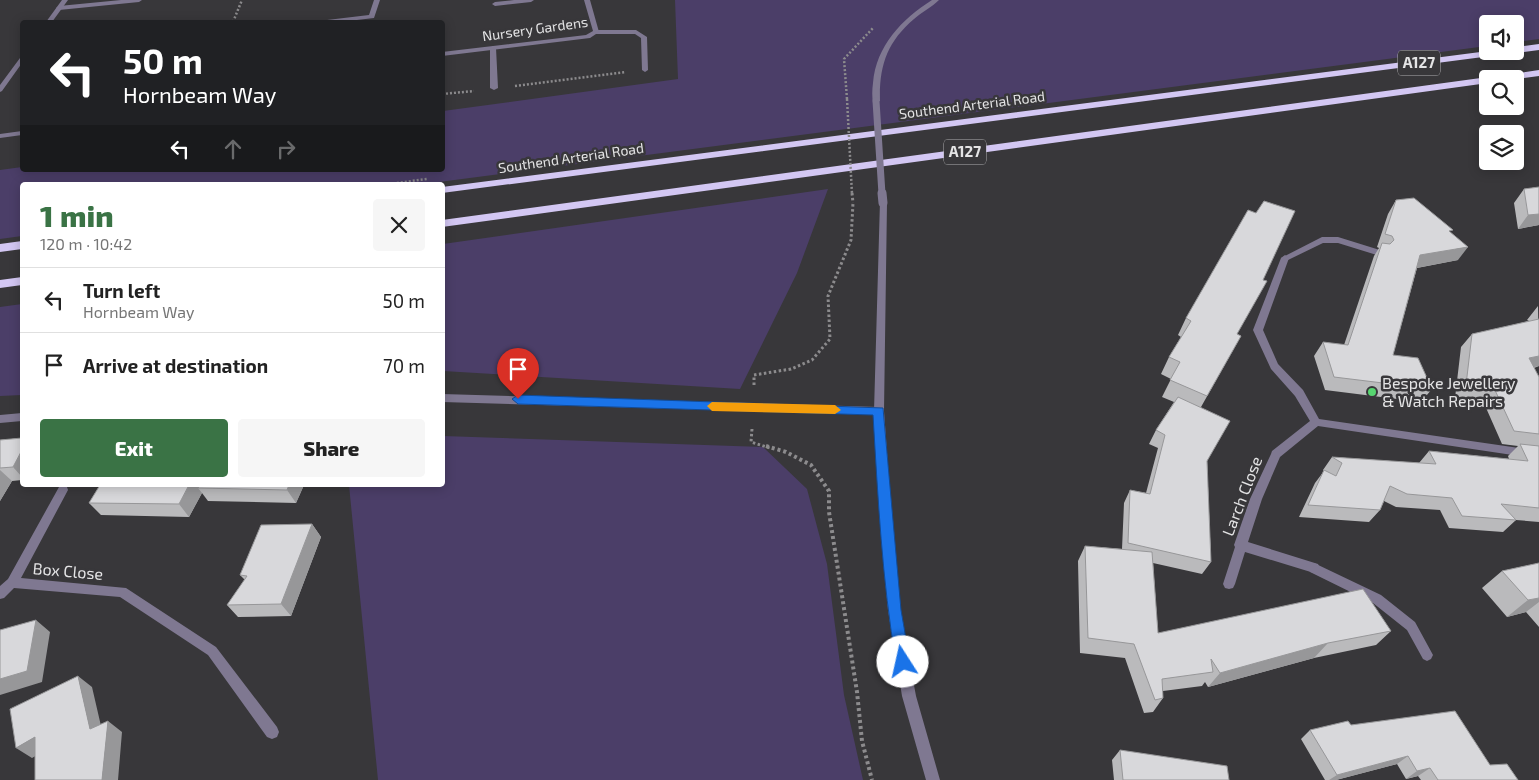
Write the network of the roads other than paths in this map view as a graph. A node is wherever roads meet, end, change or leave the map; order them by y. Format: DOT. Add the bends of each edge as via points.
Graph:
graph roads {
  1 [pos="65,0"];
  2 [pos="139,0"];
  3 [pos="376,0"];
  4 [pos="531,0"];
  5 [pos="587,0"];
  6 [pos="936,0"];
  7 [pos="495,4"];
  8 [pos="59,8"];
  9 [pos="50,20"];
  10 [pos="345,20"];
  11 [pos="596,32"];
  12 [pos="1539,47"];
  13 [pos="493,48"];
  14 [pos="1524,49"];
  15 [pos="445,54"];
  16 [pos="1479,55"];
  17 [pos="20,62"];
  18 [pos="646,70"];
  19 [pos="1539,73"];
  20 [pos="1524,75"];
  21 [pos="1479,81"];
  22 [pos="494,88"];
  23 [pos="0,90"];
  24 [pos="20,133"];
  25 [pos="0,136"];
  26 [pos="445,190"];
  27 [pos="445,224"];
  28 [pos="20,245"];
  29 [pos="0,248"];
  30 [pos="1380,253"];
  31 [pos="20,281"];
  32 [pos="0,284"];
  33 [pos="445,398"];
  34 [pos="879,411"];
  35 [pos="20,417"];
  36 [pos="0,419"];
  37 [pos="1316,422"];
  38 [pos="1539,455"];
  39 [pos="63,490"];
  40 [pos="1240,545"];
  41 [pos="12,583"];
  42 [pos="1229,584"];
  43 [pos="0,594"];
  44 [pos="1427,655"];
  45 [pos="272,732"];
  46 [pos="933,780"];
  1 -- 8 [label="street"];
  2 -- 8 [label="street"];
  3 -- 10 [label="street" via="372,17"];
  4 -- 7 [label="street, Nursery Gardens"];
  5 -- 11 [label="street, Nursery Gardens"];
  6 -- 34 [label="street, bridge" via="899,30 880,61 876,80 883,203"];
  8 -- 9 [label="street"];
  11 -- 13 [label="street, Nursery Gardens" via="588,37"];
  11 -- 18 [label="street" via="636,32 644,36"];
  12 -- 14 [label="highway"];
  13 -- 15 [label="street, Nursery Gardens"];
  13 -- 22 [label="street"];
  16 -- 26 [label="highway, Southend Arterial Road / A127"];
  17 -- 23 [label="street"];
  19 -- 20 [label="highway"];
  21 -- 27 [label="highway, A127"];
  24 -- 25 [label="street"];
  28 -- 29 [label="highway"];
  30 -- 37 [label="street" via="1338,240 1322,240 1285,258 1258,330 1274,366 1299,393"];
  31 -- 32 [label="highway"];
  33 -- 34 [label="street"];
  34 -- 46 [label="street" via="894,610 910,696"];
  35 -- 36 [label="street"];
  37 -- 38 [label="street"];
  37 -- 40 [label="street, Larch Close" via="1276,454"];
  39 -- 41 [label="street, Box Close"];
  40 -- 42 [label="street, Larch Close"];
  40 -- 44 [label="street" via="1314,568 1377,599 1410,626"];
  41 -- 43 [label="street, Box Close"];
  41 -- 45 [label="street, Box Close" via="122,592 212,652"];
}
